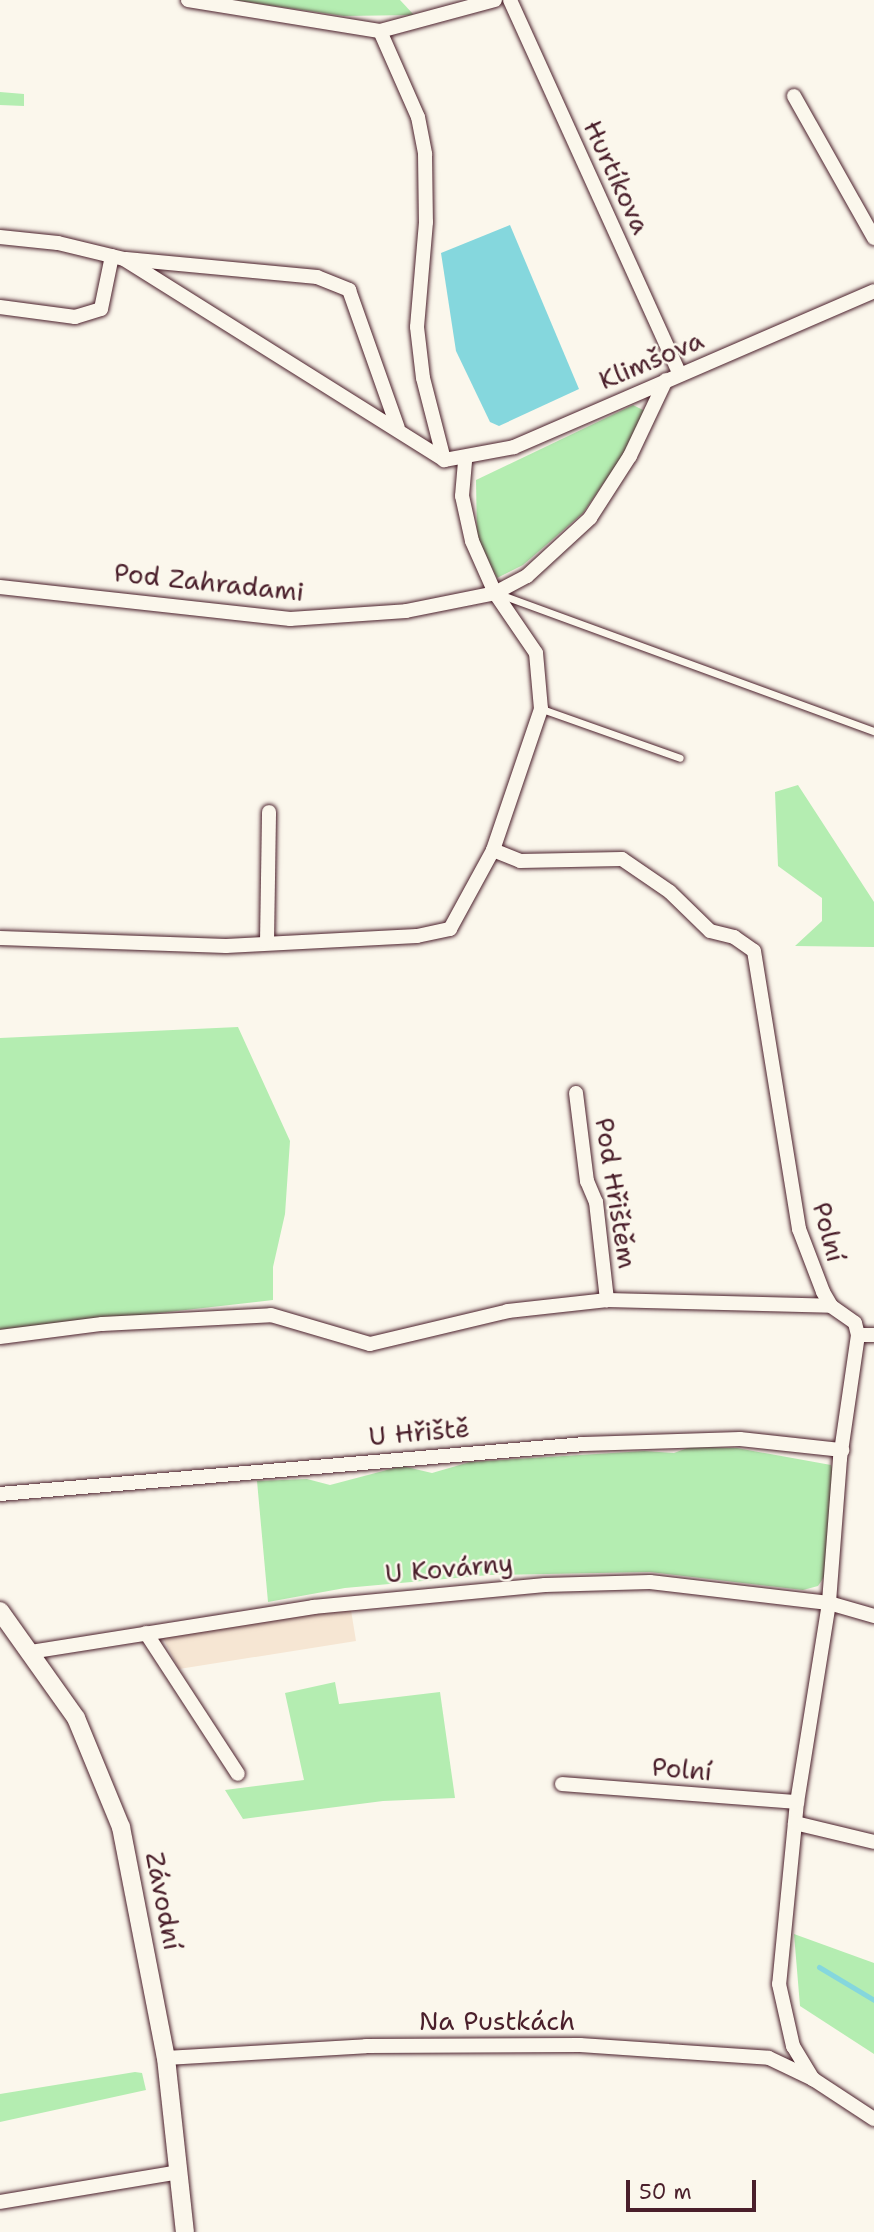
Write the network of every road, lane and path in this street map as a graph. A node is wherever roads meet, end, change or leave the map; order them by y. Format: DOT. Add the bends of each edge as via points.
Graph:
graph roads {
  1 [pos="188,0"];
  2 [pos="495,0"];
  3 [pos="510,0"];
  4 [pos="212,3"];
  5 [pos="380,31"];
  6 [pos="794,96"];
  7 [pos="0,237"];
  8 [pos="874,238"];
  9 [pos="118,257"];
  10 [pos="874,291"];
  11 [pos="0,307"];
  12 [pos="673,377"];
  13 [pos="398,428"];
  14 [pos="465,458"];
  15 [pos="444,460"];
  16 [pos="0,587"];
  17 [pos="495,593"];
  18 [pos="541,709"];
  19 [pos="874,731"];
  20 [pos="680,758"];
  21 [pos="269,812"];
  22 [pos="494,850"];
  23 [pos="0,938"];
  24 [pos="267,942"];
  25 [pos="576,1093"];
  26 [pos="607,1300"];
  27 [pos="831,1306"];
  28 [pos="858,1335"];
  29 [pos="874,1335"];
  30 [pos="0,1336"];
  31 [pos="842,1450"];
  32 [pos="0,1494"];
  33 [pos="829,1602"];
  34 [pos="0,1611"];
  35 [pos="874,1616"];
  36 [pos="146,1633"];
  37 [pos="30,1652"];
  38 [pos="238,1774"];
  39 [pos="562,1784"];
  40 [pos="797,1802"];
  41 [pos="795,1823"];
  42 [pos="874,1842"];
  43 [pos="793,2046"];
  44 [pos="171,2058"];
  45 [pos="769,2058"];
  46 [pos="813,2079"];
  47 [pos="874,2119"];
  48 [pos="179,2172"];
  49 [pos="0,2202"];
  50 [pos="185,2232"];
  1 -- 4 [label="street"];
  2 -- 5 [label="street"];
  3 -- 12 [label="street, Hurtíkova"];
  4 -- 5 [label="street"];
  5 -- 15 [label="street" via="418,117 425,155 425,246 417,327 423,378"];
  6 -- 8 [label="street"];
  7 -- 9 [label="street" via="58,243"];
  9 -- 11 [label="street" via="101,309 75,317"];
  9 -- 13 [label="street" via="356,407"];
  9 -- 13 [label="street" via="317,277 349,290 362,315"];
  10 -- 12 [label="street, Klimšova"];
  12 -- 14 [label="street, Klimšova" via="513,447"];
  12 -- 17 [label="street, Pod Zahradami" via="631,457 590,518 527,576"];
  13 -- 15 [label="street"];
  14 -- 15 [label="street, Klimšova"];
  14 -- 17 [label="street" via="462,496 472,541"];
  16 -- 17 [label="street, Pod Zahradami" via="290,619 405,611"];
  17 -- 18 [label="street" via="536,653"];
  17 -- 19 [label="lane"];
  18 -- 20 [label="lane"];
  18 -- 22 [label="street"];
  21 -- 24 [label="street"];
  22 -- 24 [label="street" via="450,929 417,936"];
  22 -- 27 [label="street, Polní" via="520,861 622,859 670,892 710,931 734,937 754,951 799,1229"];
  23 -- 24 [label="street" via="226,946"];
  25 -- 26 [label="street, Pod Hřištěm" via="587,1181 596,1202"];
  26 -- 27 [label="street"];
  26 -- 30 [label="street" via="508,1311 370,1344 271,1315 102,1324"];
  27 -- 28 [label="street, Polní" via="846,1314"];
  28 -- 29 [label="street"];
  28 -- 31 [label="street"];
  31 -- 32 [label="street, U Hřiště" via="740,1439 584,1444"];
  31 -- 33 [label="street"];
  33 -- 35 [label="street, U Kovárny"];
  33 -- 36 [label="street, U Kovárny" via="650,1582 545,1584 368,1601"];
  33 -- 40 [label="street"];
  34 -- 37 [label="street, Závodní"];
  36 -- 37 [label="street, U Kovárny"];
  36 -- 38 [label="street"];
  37 -- 44 [label="street, Závodní" via="76,1718 121,1827"];
  39 -- 40 [label="street, Polní"];
  40 -- 41 [label="street"];
  41 -- 42 [label="street"];
  41 -- 43 [label="street" via="779,1984"];
  43 -- 45 [label="street"];
  43 -- 46 [label="street"];
  44 -- 45 [label="street, Na Pustkách" via="366,2046 580,2045"];
  44 -- 48 [label="street, Závodní"];
  45 -- 46 [label="street, Na Pustkách"];
  46 -- 47 [label="street"];
  48 -- 49 [label="street"];
  48 -- 50 [label="street, Závodní"];
}
